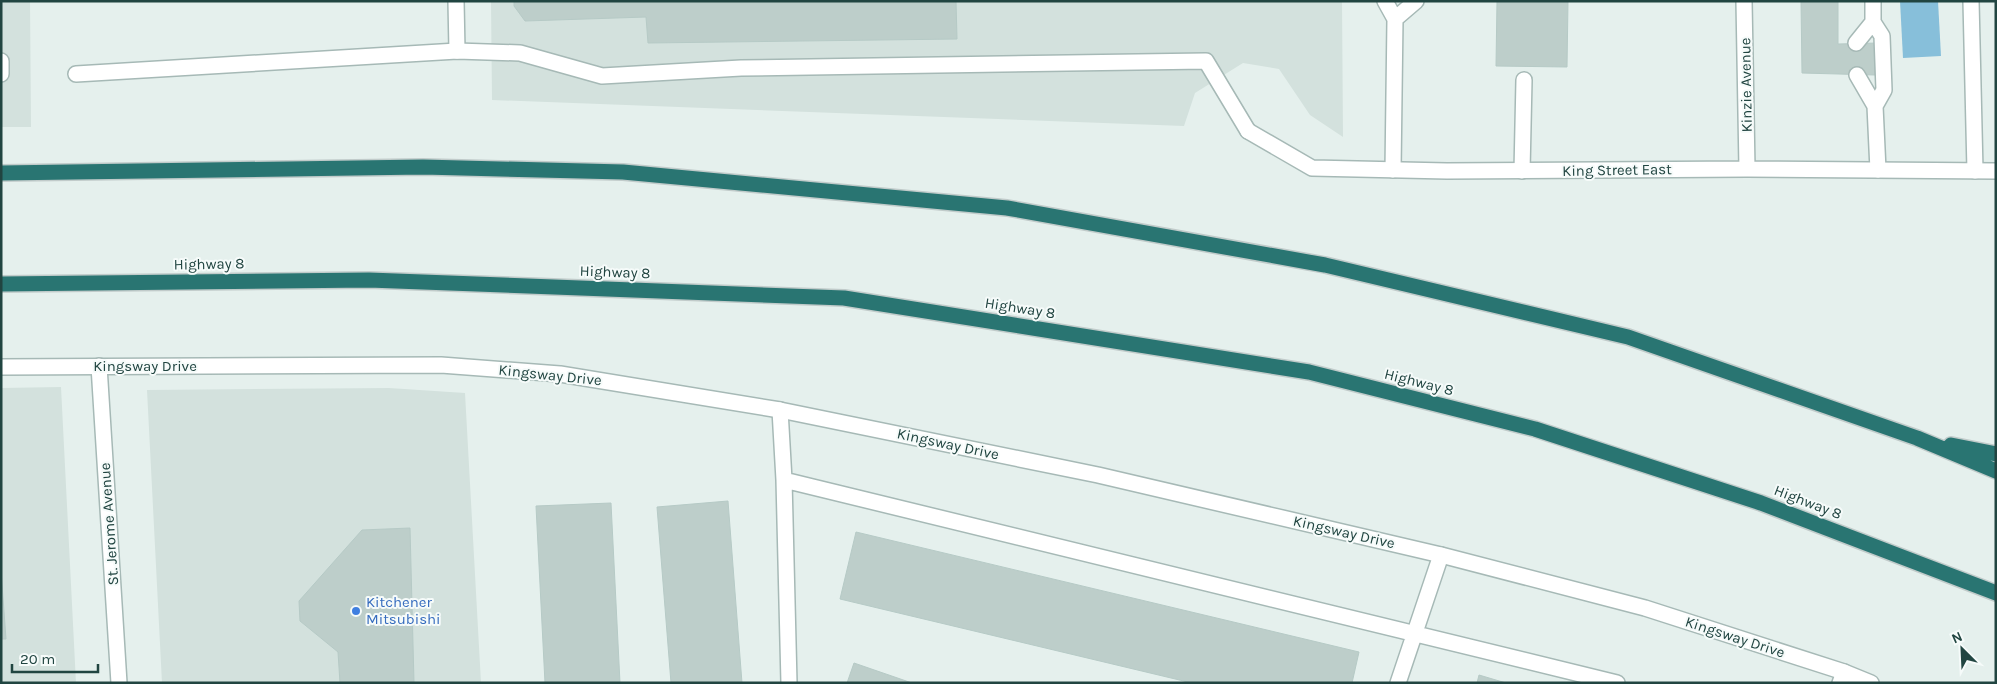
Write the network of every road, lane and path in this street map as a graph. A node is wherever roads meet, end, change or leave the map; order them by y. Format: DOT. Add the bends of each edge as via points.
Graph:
graph roads {
  1 [pos="456,1"];
  2 [pos="1385,1"];
  3 [pos="1416,1"];
  4 [pos="1744,1"];
  5 [pos="1873,1"];
  6 [pos="1971,1"];
  7 [pos="1395,19"];
  8 [pos="1873,22"];
  9 [pos="1856,43"];
  10 [pos="456,51"];
  11 [pos="1,61"];
  12 [pos="1,74"];
  13 [pos="76,74"];
  14 [pos="1857,74"];
  15 [pos="1524,80"];
  16 [pos="1875,106"];
  17 [pos="1747,168"];
  18 [pos="1393,170"];
  19 [pos="1878,170"];
  20 [pos="1522,171"];
  21 [pos="1975,171"];
  22 [pos="1996,171"];
  23 [pos="1,173"];
  24 [pos="1,284"];
  25 [pos="99,366"];
  26 [pos="1,367"];
  27 [pos="780,410"];
  28 [pos="1917,438"];
  29 [pos="1996,454"];
  30 [pos="1996,471"];
  31 [pos="784,480"];
  32 [pos="1441,555"];
  33 [pos="1996,593"];
  34 [pos="1415,634"];
  35 [pos="1841,677"];
  36 [pos="119,683"];
  37 [pos="789,683"];
  38 [pos="1398,683"];
  39 [pos="1617,683"];
  40 [pos="1871,683"];
  1 -- 10 [label="street"];
  2 -- 7 [label="street"];
  3 -- 7 [label="street"];
  4 -- 17 [label="street, Kinzie Avenue"];
  5 -- 8 [label="street"];
  6 -- 21 [label="street"];
  7 -- 18 [label="street"];
  8 -- 9 [label="street"];
  8 -- 16 [label="street" via="1882,36 1884,90"];
  10 -- 13 [label="street"];
  10 -- 18 [label="street, King Street East" via="520,53 602,76 741,68 1206,61 1248,132 1312,168"];
  11 -- 12 [label="street"];
  14 -- 16 [label="street"];
  15 -- 20 [label="street"];
  16 -- 19 [label="street"];
  17 -- 19 [label="street, King Street East"];
  17 -- 20 [label="street, King Street East"];
  18 -- 20 [label="street, King Street East"];
  19 -- 21 [label="street, King Street East"];
  21 -- 22 [label="street, King Street East"];
  23 -- 28 [label="highway" via="423,167 623,172 1007,208 1325,266 1628,336"];
  24 -- 33 [label="highway, Highway 8" via="369,280 844,298 1309,372 1535,429 1761,503"];
  25 -- 26 [label="street, Kingsway Drive"];
  25 -- 27 [label="street, Kingsway Drive" via="441,365 560,374"];
  25 -- 36 [label="street, St. Jerome Avenue"];
  27 -- 31 [label="street"];
  27 -- 32 [label="street, Kingsway Drive" via="1098,475"];
  28 -- 29 [label="highway"];
  28 -- 30 [label="highway"];
  31 -- 34 [label="street"];
  31 -- 37 [label="street"];
  32 -- 34 [label="street"];
  32 -- 35 [label="street, Kingsway Drive" via="1645,608"];
  34 -- 38 [label="street"];
  34 -- 39 [label="street"];
  35 -- 40 [label="street, Kingsway Drive"];
}
